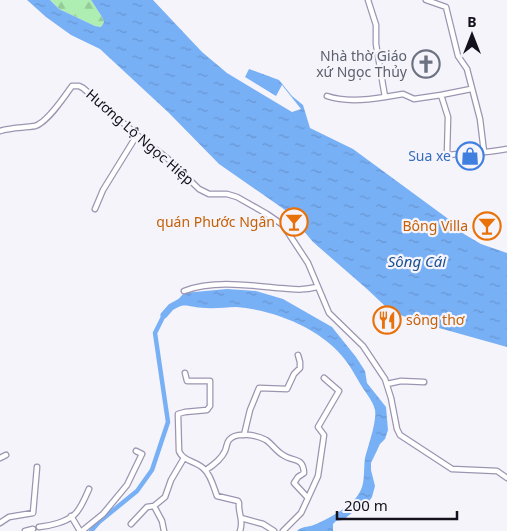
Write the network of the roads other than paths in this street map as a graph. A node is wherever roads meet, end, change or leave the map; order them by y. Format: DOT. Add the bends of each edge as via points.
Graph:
graph roads {
  1 [pos="368,0"];
  2 [pos="426,0"];
  3 [pos="471,89"];
  4 [pos="441,95"];
  5 [pos="327,96"];
  6 [pos="385,97"];
  7 [pos="0,131"];
  8 [pos="136,135"];
  9 [pos="507,149"];
  10 [pos="484,152"];
  11 [pos="95,209"];
  12 [pos="317,287"];
  13 [pos="184,292"];
  14 [pos="298,355"];
  15 [pos="185,373"];
  16 [pos="324,378"];
  17 [pos="424,382"];
  18 [pos="387,384"];
  19 [pos="244,435"];
  20 [pos="136,451"];
  21 [pos="6,456"];
  22 [pos="0,458"];
  23 [pos="184,458"];
  24 [pos="37,467"];
  25 [pos="206,470"];
  26 [pos="506,475"];
  27 [pos="88,490"];
  28 [pos="308,498"];
  29 [pos="154,506"];
  30 [pos="71,516"];
  31 [pos="241,518"];
  32 [pos="0,523"];
  33 [pos="131,524"];
  34 [pos="39,527"];
  35 [pos="33,529"];
  36 [pos="25,531"];
  37 [pos="81,531"];
  38 [pos="164,531"];
  39 [pos="240,531"];
  40 [pos="274,531"];
  41 [pos="283,531"];
  1 -- 6 [label="street" via="376,25"];
  2 -- 3 [label="street" via="446,7 458,56 467,69"];
  3 -- 4 [label="street"];
  3 -- 10 [label="street" via="480,119"];
  4 -- 6 [label="street" via="414,99 403,94"];
  4 -- 10 [label="street" via="448,117 447,155"];
  5 -- 6 [label="street" via="370,100"];
  7 -- 8 [label="street, Hương Lộ Ngọc Hiệp" via="41,124 72,86 78,86"];
  8 -- 11 [label="street"];
  8 -- 12 [label="street, Hương Lộ Ngọc Hiệp" via="167,158 199,189 209,194 237,197 279,222 304,256"];
  9 -- 10 [label="street"];
  12 -- 13 [label="street" via="298,291 216,285 199,286"];
  12 -- 18 [label="street, Hương Lộ Ngọc Hiệp" via="329,313 363,346"];
  14 -- 19 [label="street" via="300,368 287,389 259,388"];
  15 -- 23 [label="street" via="187,381 207,380 210,383 209,409 178,414 179,451"];
  16 -- 28 [label="street" via="339,391 318,427 324,435 318,476"];
  17 -- 18 [label="street"];
  18 -- 26 [label="street, Hương Lộ Ngọc Hiệp" via="400,435 452,469 492,470"];
  19 -- 25 [label="street" via="231,438 225,451"];
  19 -- 28 [label="street" via="262,438 286,458 300,462 304,473 294,483"];
  20 -- 37 [label="street" via="142,454 129,483 98,518"];
  21 -- 22 [label="street"];
  23 -- 25 [label="street"];
  23 -- 29 [label="street" via="171,480 166,498"];
  24 -- 32 [label="street" via="33,513 9,517"];
  25 -- 31 [label="street" via="217,496 238,501"];
  27 -- 30 [label="street" via="80,508"];
  28 -- 41 [label="street" via="301,513"];
  29 -- 33 [label="street" via="147,507"];
  29 -- 38 [label="street"];
  30 -- 34 [label="street"];
  30 -- 37 [label="street"];
  31 -- 39 [label="street"];
  31 -- 40 [label="street"];
  35 -- 36 [label="street"];
}
